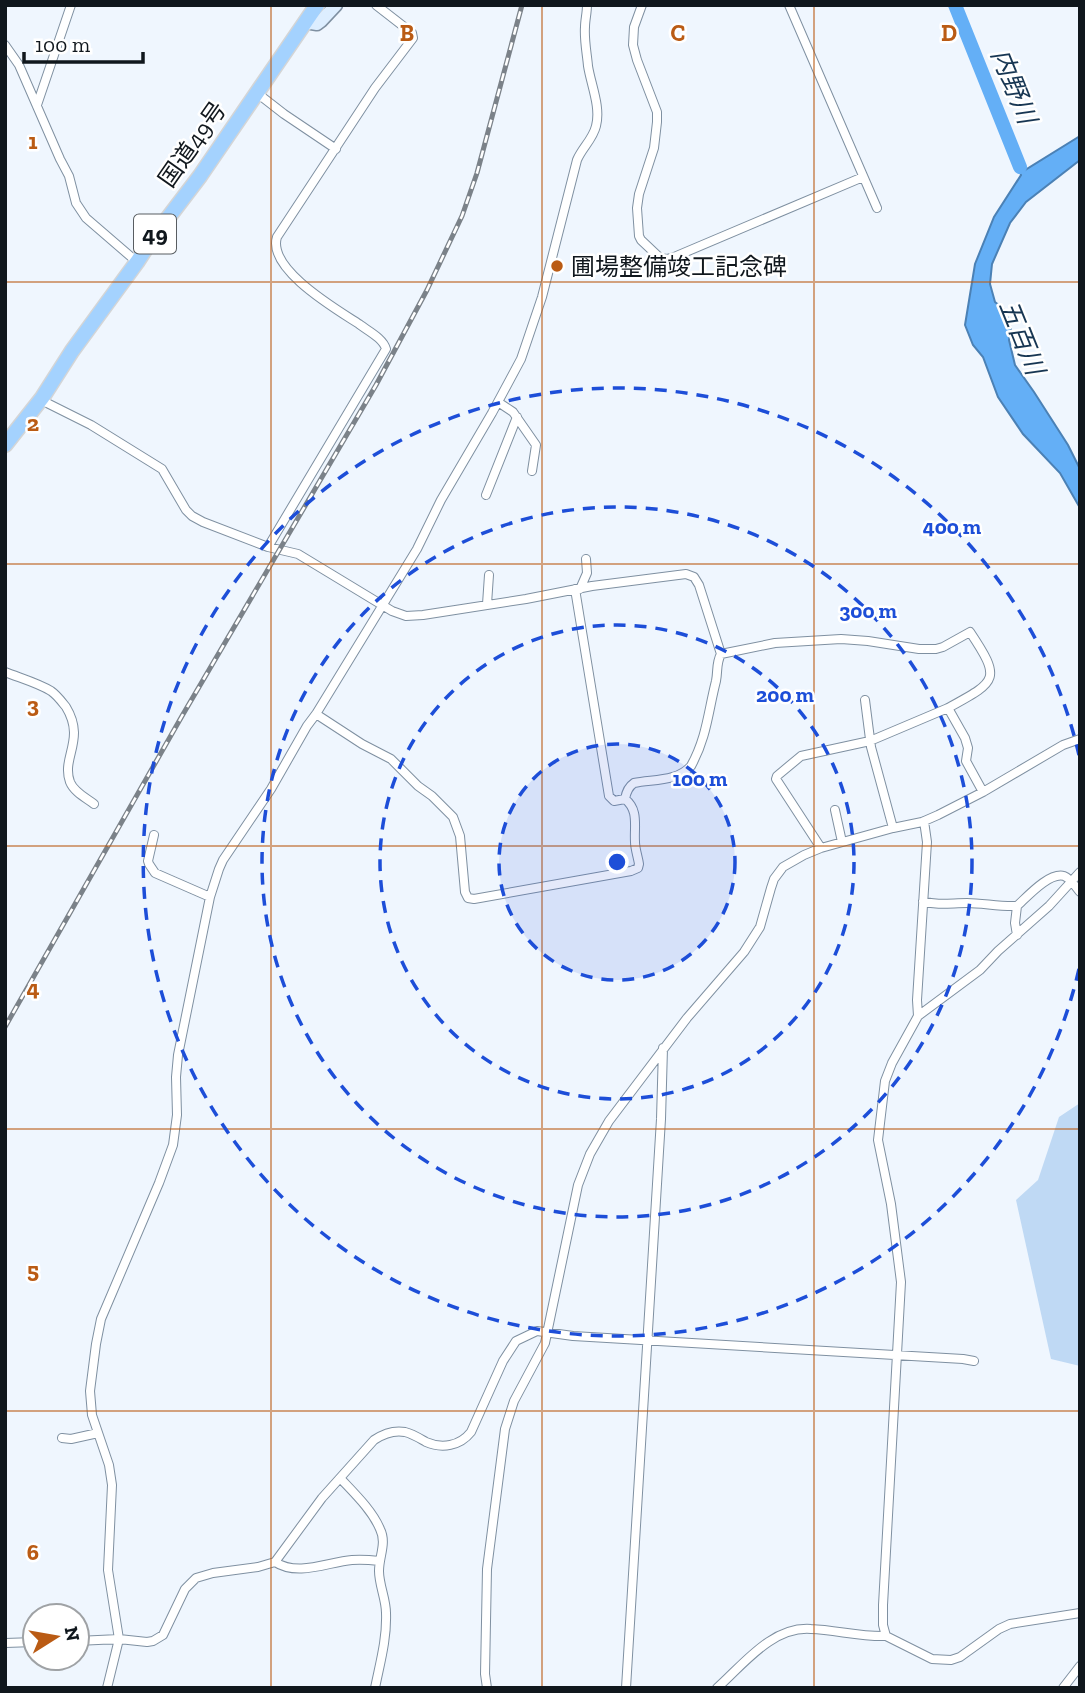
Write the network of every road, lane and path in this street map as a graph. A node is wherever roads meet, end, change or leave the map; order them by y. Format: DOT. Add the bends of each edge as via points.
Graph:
graph roads {
  1 [pos="71,5"];
  2 [pos="317,5"];
  3 [pos="336,5"];
  4 [pos="376,5"];
  5 [pos="587,5"];
  6 [pos="642,5"];
  7 [pos="789,5"];
  8 [pos="305,22"];
  9 [pos="5,45"];
  10 [pos="257,93"];
  11 [pos="37,105"];
  12 [pos="336,149"];
  13 [pos="863,177"];
  14 [pos="877,208"];
  15 [pos="137,262"];
  16 [pos="42,398"];
  17 [pos="498,402"];
  18 [pos="517,417"];
  19 [pos="5,445"];
  20 [pos="532,471"];
  21 [pos="486,495"];
  22 [pos="268,548"];
  23 [pos="586,559"];
  24 [pos="489,575"];
  25 [pos="577,589"];
  26 [pos="487,604"];
  27 [pos="382,605"];
  28 [pos="721,654"];
  29 [pos="5,672"];
  30 [pos="865,700"];
  31 [pos="948,708"];
  32 [pos="316,714"];
  33 [pos="1080,739"];
  34 [pos="870,741"];
  35 [pos="983,792"];
  36 [pos="625,799"];
  37 [pos="94,804"];
  38 [pos="835,810"];
  39 [pos="924,821"];
  40 [pos="892,828"];
  41 [pos="154,835"];
  42 [pos="842,842"];
  43 [pos="821,848"];
  44 [pos="1080,872"];
  45 [pos="1070,881"];
  46 [pos="1080,892"];
  47 [pos="210,897"];
  48 [pos="923,901"];
  49 [pos="1017,906"];
  50 [pos="1017,934"];
  51 [pos="918,1016"];
  52 [pos="663,1048"];
  53 [pos="548,1332"];
  54 [pos="647,1339"];
  55 [pos="897,1356"];
  56 [pos="974,1361"];
  57 [pos="98,1433"];
  58 [pos="62,1438"];
  59 [pos="340,1478"];
  60 [pos="380,1561"];
  61 [pos="275,1562"];
  62 [pos="1080,1613"];
  63 [pos="886,1636"];
  64 [pos="119,1639"];
  65 [pos="91,1640"];
  66 [pos="1080,1666"];
  67 [pos="107,1688"];
  68 [pos="375,1688"];
  69 [pos="487,1688"];
  70 [pos="626,1688"];
  71 [pos="717,1688"];
  72 [pos="1063,1688"];
  1 -- 11 [label="street"];
  2 -- 8 [label="highway, 国道49号 / 49"];
  3 -- 8 [label="main road" via="319,23"];
  4 -- 12 [label="street" via="413,37"];
  5 -- 17 [label="street" via="586,46 597,124 577,160 533,327"];
  6 -- 13 [label="street" via="633,46 657,122 639,194 638,226 641,240 660,258 674,257"];
  7 -- 13 [label="street"];
  8 -- 10 [label="highway, 国道49号 / 49"];
  9 -- 11 [label="street"];
  10 -- 12 [label="street"];
  10 -- 15 [label="highway, 国道49号 / 49"];
  11 -- 15 [label="street" via="79,210"];
  12 -- 22 [label="street" via="276,237 275,246 291,273 374,334 386,349"];
  13 -- 14 [label="street"];
  15 -- 16 [label="highway, 国道49号 / 49"];
  16 -- 19 [label="highway, 国道49号 / 49"];
  16 -- 22 [label="street" via="162,469 191,516"];
  17 -- 18 [label="street"];
  17 -- 27 [label="street"];
  18 -- 20 [label="street" via="536,445"];
  18 -- 21 [label="street"];
  22 -- 27 [label="street" via="298,554"];
  23 -- 25 [label="street" via="587,573"];
  24 -- 26 [label="street"];
  25 -- 26 [label="street"];
  25 -- 28 [label="street" via="690,574 699,585"];
  25 -- 36 [label="street" via="609,796 614,801"];
  26 -- 27 [label="street" via="411,616"];
  27 -- 32 [label="street"];
  28 -- 31 [label="street" via="775,643 841,639 943,648 970,632 989,663 991,676"];
  28 -- 36 [label="street" via="707,728 691,766 673,777 634,783"];
  29 -- 37 [label="street" via="51,691 64,705 75,735 70,781"];
  30 -- 34 [label="street"];
  31 -- 34 [label="street"];
  31 -- 35 [label="street" via="965,738 967,761"];
  32 -- 36 [label="street" via="391,759 453,817 470,899 635,870 639,864 636,821"];
  32 -- 47 [label="street" via="223,860"];
  33 -- 35 [label="street"];
  34 -- 40 [label="street"];
  34 -- 43 [label="street" via="801,756 776,778"];
  35 -- 39 [label="street"];
  38 -- 42 [label="street"];
  39 -- 40 [label="street"];
  39 -- 48 [label="street"];
  40 -- 42 [label="street"];
  41 -- 47 [label="street" via="148,860 155,873"];
  42 -- 43 [label="street"];
  43 -- 52 [label="street" via="778,873 760,927 744,952"];
  44 -- 45 [label="street"];
  45 -- 46 [label="street"];
  45 -- 49 [label="street" via="1051,877"];
  45 -- 50 [label="street"];
  47 -- 57 [label="street" via="178,1055 173,1145 96,1344 90,1404"];
  48 -- 49 [label="street"];
  48 -- 51 [label="street"];
  49 -- 50 [label="street"];
  50 -- 51 [label="street" via="980,970"];
  51 -- 55 [label="street" via="885,1081 878,1133 901,1271"];
  52 -- 53 [label="street" via="609,1121 585,1165"];
  52 -- 54 [label="street"];
  53 -- 54 [label="street"];
  53 -- 59 [label="street" via="537,1331 513,1344 465,1439 442,1446 409,1433 387,1433 374,1440"];
  53 -- 69 [label="street" via="505,1429 487,1569"];
  54 -- 55 [label="street"];
  54 -- 70 [label="street"];
  55 -- 56 [label="street"];
  55 -- 63 [label="street" via="883,1605"];
  57 -- 58 [label="street"];
  57 -- 64 [label="street" via="112,1476 108,1570"];
  59 -- 60 [label="street" via="380,1527"];
  59 -- 61 [label="street"];
  60 -- 61 [label="street" via="348,1560 310,1569"];
  60 -- 68 [label="street" via="386,1630"];
  61 -- 64 [label="street" via="196,1578 185,1589 163,1635 147,1642"];
  62 -- 63 [label="street" via="1010,1624 951,1660 932,1659"];
  63 -- 71 [label="street" via="792,1630 752,1655"];
  64 -- 65 [label="street"];
  64 -- 67 [label="street"];
  66 -- 72 [label="street"];
}
